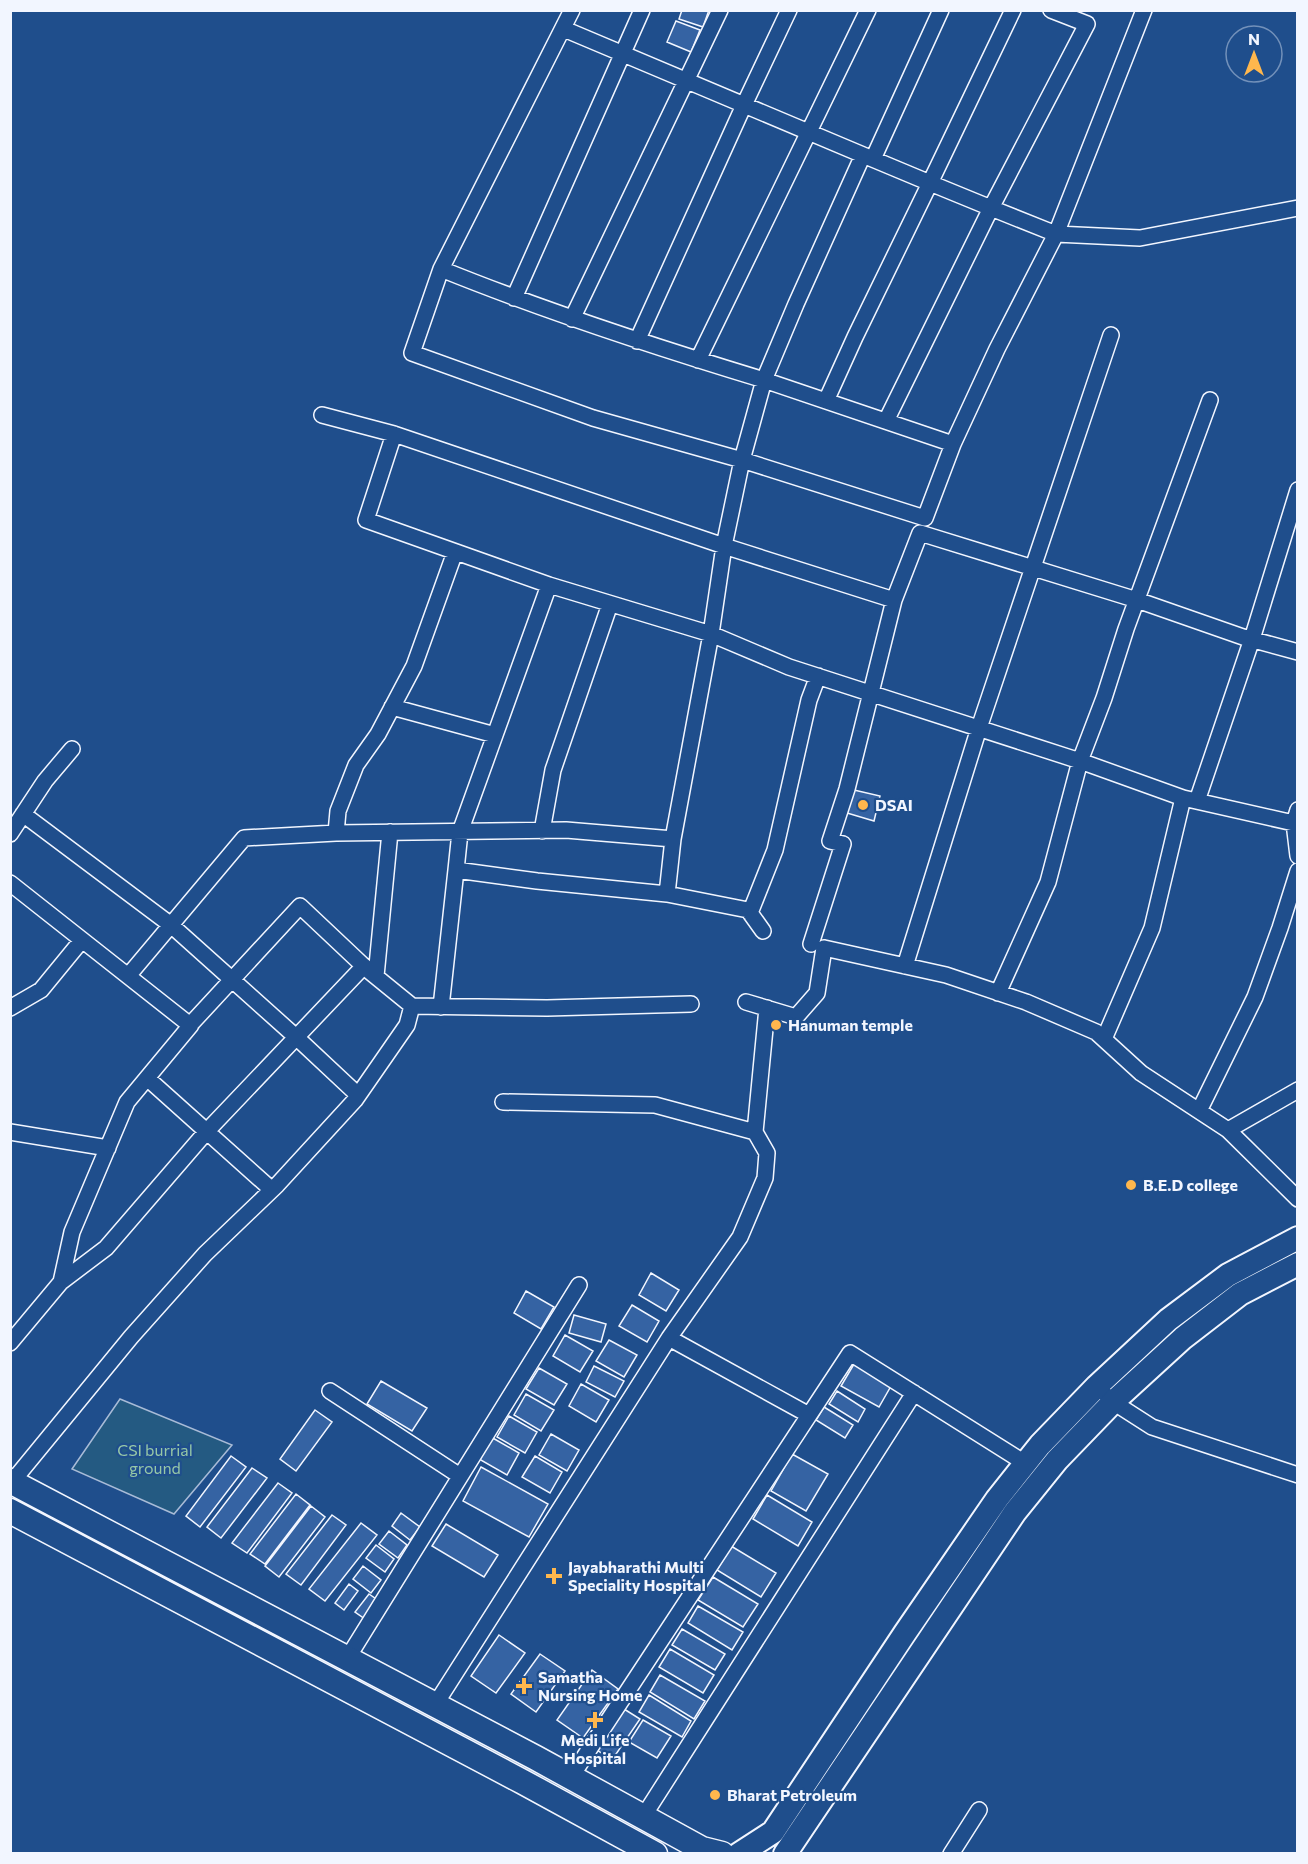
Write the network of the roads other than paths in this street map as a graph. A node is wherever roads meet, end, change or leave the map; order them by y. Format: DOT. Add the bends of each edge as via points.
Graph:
graph roads {
  1 [pos="572,10"];
  2 [pos="642,10"];
  3 [pos="720,10"];
  4 [pos="789,10"];
  5 [pos="868,10"];
  6 [pos="941,10"];
  7 [pos="1013,10"];
  8 [pos="1051,10"];
  9 [pos="1144,10"];
  10 [pos="564,29"];
  11 [pos="622,53"];
  12 [pos="687,81"];
  13 [pos="744,105"];
  14 [pos="809,132"];
  15 [pos="868,157"];
  16 [pos="930,183"];
  17 [pos="991,208"];
  18 [pos="1298,208"];
  19 [pos="1056,234"];
  20 [pos="441,269"];
  21 [pos="513,298"];
  22 [pos="572,319"];
  23 [pos="1111,335"];
  24 [pos="637,341"];
  25 [pos="698,360"];
  26 [pos="764,380"];
  27 [pos="1210,400"];
  28 [pos="826,401"];
  29 [pos="322,415"];
  30 [pos="886,421"];
  31 [pos="394,434"];
  32 [pos="953,444"];
  33 [pos="742,460"];
  34 [pos="1298,490"];
  35 [pos="922,525"];
  36 [pos="724,546"];
  37 [pos="455,552"];
  38 [pos="1032,568"];
  39 [pos="549,585"];
  40 [pos="894,600"];
  41 [pos="1137,600"];
  42 [pos="610,604"];
  43 [pos="711,634"];
  44 [pos="1252,639"];
  45 [pos="1298,652"];
  46 [pos="818,676"];
  47 [pos="870,693"];
  48 [pos="392,707"];
  49 [pos="979,728"];
  50 [pos="495,735"];
  51 [pos="72,749"];
  52 [pos="1080,761"];
  53 [pos="1190,799"];
  54 [pos="23,814"];
  55 [pos="1296,819"];
  56 [pos="542,831"];
  57 [pos="390,832"];
  58 [pos="460,832"];
  59 [pos="336,833"];
  60 [pos="10,834"];
  61 [pos="673,839"];
  62 [pos="1298,856"];
  63 [pos="456,870"];
  64 [pos="1298,871"];
  65 [pos="10,883"];
  66 [pos="667,894"];
  67 [pos="750,913"];
  68 [pos="171,925"];
  69 [pos="763,931"];
  70 [pos="82,940"];
  71 [pos="811,944"];
  72 [pos="905,966"];
  73 [pos="370,971"];
  74 [pos="128,976"];
  75 [pos="232,980"];
  76 [pos="998,993"];
  77 [pos="746,1002"];
  78 [pos="691,1004"];
  79 [pos="412,1006"];
  80 [pos="441,1007"];
  81 [pos="10,1008"];
  82 [pos="767,1008"];
  83 [pos="191,1025"];
  84 [pos="296,1037"];
  85 [pos="1104,1039"];
  86 [pos="147,1078"];
  87 [pos="1298,1090"];
  88 [pos="358,1095"];
  89 [pos="503,1102"];
  90 [pos="1200,1111"];
  91 [pos="1228,1130"];
  92 [pos="207,1131"];
  93 [pos="10,1132"];
  94 [pos="755,1132"];
  95 [pos="108,1148"];
  96 [pos="272,1189"];
  97 [pos="1298,1199"];
  98 [pos="1298,1238"];
  99 [pos="1298,1264"];
  100 [pos="1228,1275"];
  101 [pos="61,1282"];
  102 [pos="579,1285"];
  103 [pos="1240,1294"];
  104 [pos="1168,1320"];
  105 [pos="669,1338"];
  106 [pos="1183,1338"];
  107 [pos="10,1343"];
  108 [pos="1097,1386"];
  109 [pos="330,1391"];
  110 [pos="914,1393"];
  111 [pos="1113,1402"];
  112 [pos="809,1415"];
  113 [pos="1025,1463"];
  114 [pos="1298,1475"];
  115 [pos="460,1476"];
  116 [pos="11,1481"];
  117 [pos="10,1511"];
  118 [pos="347,1659"];
  119 [pos="435,1705"];
  120 [pos="571,1777"];
  121 [pos="980,1810"];
  122 [pos="644,1817"];
  123 [pos="655,1854"];
  124 [pos="722,1854"];
  125 [pos="740,1854"];
  126 [pos="785,1854"];
  127 [pos="951,1854"];
  1 -- 10 [label="street"];
  2 -- 11 [label="street"];
  3 -- 12 [label="street"];
  4 -- 13 [label="street"];
  5 -- 14 [label="street"];
  6 -- 15 [label="street"];
  7 -- 16 [label="street"];
  8 -- 17 [label="street" via="1087,24"];
  9 -- 19 [label="street"];
  10 -- 11 [label="street"];
  10 -- 20 [label="street"];
  11 -- 12 [label="street"];
  11 -- 21 [label="street"];
  12 -- 13 [label="street"];
  12 -- 22 [label="street"];
  13 -- 14 [label="street"];
  13 -- 24 [label="street"];
  14 -- 15 [label="street"];
  14 -- 25 [label="street"];
  15 -- 16 [label="street"];
  15 -- 26 [label="street" via="801,293"];
  16 -- 17 [label="street"];
  16 -- 28 [label="street"];
  17 -- 19 [label="street"];
  17 -- 30 [label="street"];
  18 -- 19 [label="street" via="1140,238"];
  19 -- 32 [label="street"];
  20 -- 21 [label="street"];
  20 -- 33 [label="street" via="412,352 593,418"];
  21 -- 22 [label="street"];
  22 -- 24 [label="street"];
  23 -- 38 [label="street"];
  24 -- 25 [label="street"];
  25 -- 26 [label="street"];
  26 -- 28 [label="street"];
  26 -- 33 [label="street"];
  27 -- 41 [label="street"];
  28 -- 30 [label="street"];
  29 -- 31 [label="street"];
  30 -- 32 [label="street"];
  31 -- 36 [label="street"];
  31 -- 37 [label="street" via="366,520"];
  32 -- 35 [label="street"];
  33 -- 35 [label="street"];
  33 -- 36 [label="street"];
  34 -- 44 [label="street"];
  35 -- 38 [label="street"];
  35 -- 40 [label="street"];
  36 -- 40 [label="street"];
  36 -- 43 [label="street"];
  37 -- 39 [label="street"];
  37 -- 48 [label="street" via="414,666"];
  38 -- 41 [label="street"];
  38 -- 49 [label="street"];
  39 -- 42 [label="street"];
  39 -- 50 [label="street"];
  40 -- 47 [label="street"];
  41 -- 44 [label="street"];
  41 -- 52 [label="street"];
  42 -- 43 [label="street"];
  42 -- 56 [label="street" via="553,770"];
  43 -- 46 [label="street"];
  43 -- 61 [label="street"];
  44 -- 45 [label="street"];
  44 -- 53 [label="street"];
  46 -- 47 [label="street"];
  46 -- 67 [label="street" via="775,850"];
  47 -- 49 [label="street"];
  47 -- 71 [label="street" via="847,789 830,840 843,844"];
  48 -- 50 [label="street"];
  48 -- 59 [label="street" via="356,765 338,811"];
  49 -- 52 [label="street"];
  49 -- 72 [label="street"];
  50 -- 58 [label="street"];
  51 -- 54 [label="street"];
  52 -- 53 [label="street"];
  52 -- 76 [label="street" via="1048,882"];
  53 -- 55 [label="street"];
  53 -- 85 [label="street" via="1152,928"];
  54 -- 60 [label="street"];
  54 -- 68 [label="street"];
  55 -- 62 [label="street"];
  56 -- 58 [label="street"];
  56 -- 61 [label="street"];
  57 -- 58 [label="street"];
  57 -- 59 [label="street"];
  57 -- 73 [label="street"];
  58 -- 63 [label="street"];
  59 -- 68 [label="street" via="244,838"];
  61 -- 66 [label="street"];
  63 -- 66 [label="street"];
  63 -- 80 [label="street"];
  64 -- 90 [label="street" via="1255,997"];
  65 -- 70 [label="street"];
  66 -- 67 [label="street"];
  67 -- 69 [label="street"];
  68 -- 74 [label="street"];
  68 -- 75 [label="street"];
  70 -- 74 [label="street"];
  70 -- 81 [label="street" via="41,990"];
  72 -- 76 [label="street"];
  72 -- 82 [label="street" via="824,948 817,993 796,1017"];
  73 -- 75 [label="street" via="300,906"];
  73 -- 79 [label="street"];
  73 -- 84 [label="street"];
  74 -- 83 [label="street"];
  75 -- 83 [label="street"];
  75 -- 84 [label="street"];
  76 -- 85 [label="street" via="1096,1032"];
  77 -- 82 [label="street"];
  78 -- 80 [label="street"];
  79 -- 80 [label="street"];
  79 -- 88 [label="street" via="407,1026"];
  82 -- 94 [label="street"];
  83 -- 86 [label="street"];
  84 -- 88 [label="street"];
  84 -- 92 [label="street"];
  85 -- 90 [label="street" via="1141,1073"];
  86 -- 92 [label="street"];
  86 -- 95 [label="street" via="127,1102"];
  87 -- 91 [label="street"];
  88 -- 96 [label="street"];
  89 -- 94 [label="street" via="655,1105"];
  90 -- 91 [label="street"];
  91 -- 97 [label="street"];
  92 -- 96 [label="street"];
  92 -- 101 [label="street" via="106,1248"];
  93 -- 95 [label="street"];
  94 -- 105 [label="street" via="767,1153 761,1188 740,1237"];
  95 -- 101 [label="street" via="72,1232"];
  96 -- 116 [label="street" via="205,1254"];
  98 -- 100 [label="main road"];
  99 -- 103 [label="main road"];
  100 -- 103 [label="main road"];
  100 -- 104 [label="main road"];
  101 -- 107 [label="street"];
  102 -- 115 [label="street"];
  103 -- 106 [label="main road"];
  104 -- 106 [label="main road"];
  104 -- 108 [label="main road"];
  105 -- 112 [label="street"];
  105 -- 119 [label="street"];
  106 -- 111 [label="main road"];
  108 -- 111 [label="street"];
  108 -- 113 [label="main road"];
  109 -- 115 [label="street"];
  110 -- 112 [label="street" via="850,1353"];
  110 -- 113 [label="street"];
  110 -- 122 [label="street"];
  111 -- 114 [label="street" via="1152,1427"];
  111 -- 126 [label="main road" via="1057,1460 1015,1512"];
  112 -- 120 [label="street"];
  113 -- 125 [label="main road" via="918,1614 773,1832"];
  115 -- 118 [label="street"];
  116 -- 118 [label="highway"];
  117 -- 123 [label="highway"];
  118 -- 119 [label="highway"];
  119 -- 120 [label="highway"];
  120 -- 122 [label="highway"];
  121 -- 127 [label="street"];
  122 -- 124 [label="highway" via="702,1849"];
}
